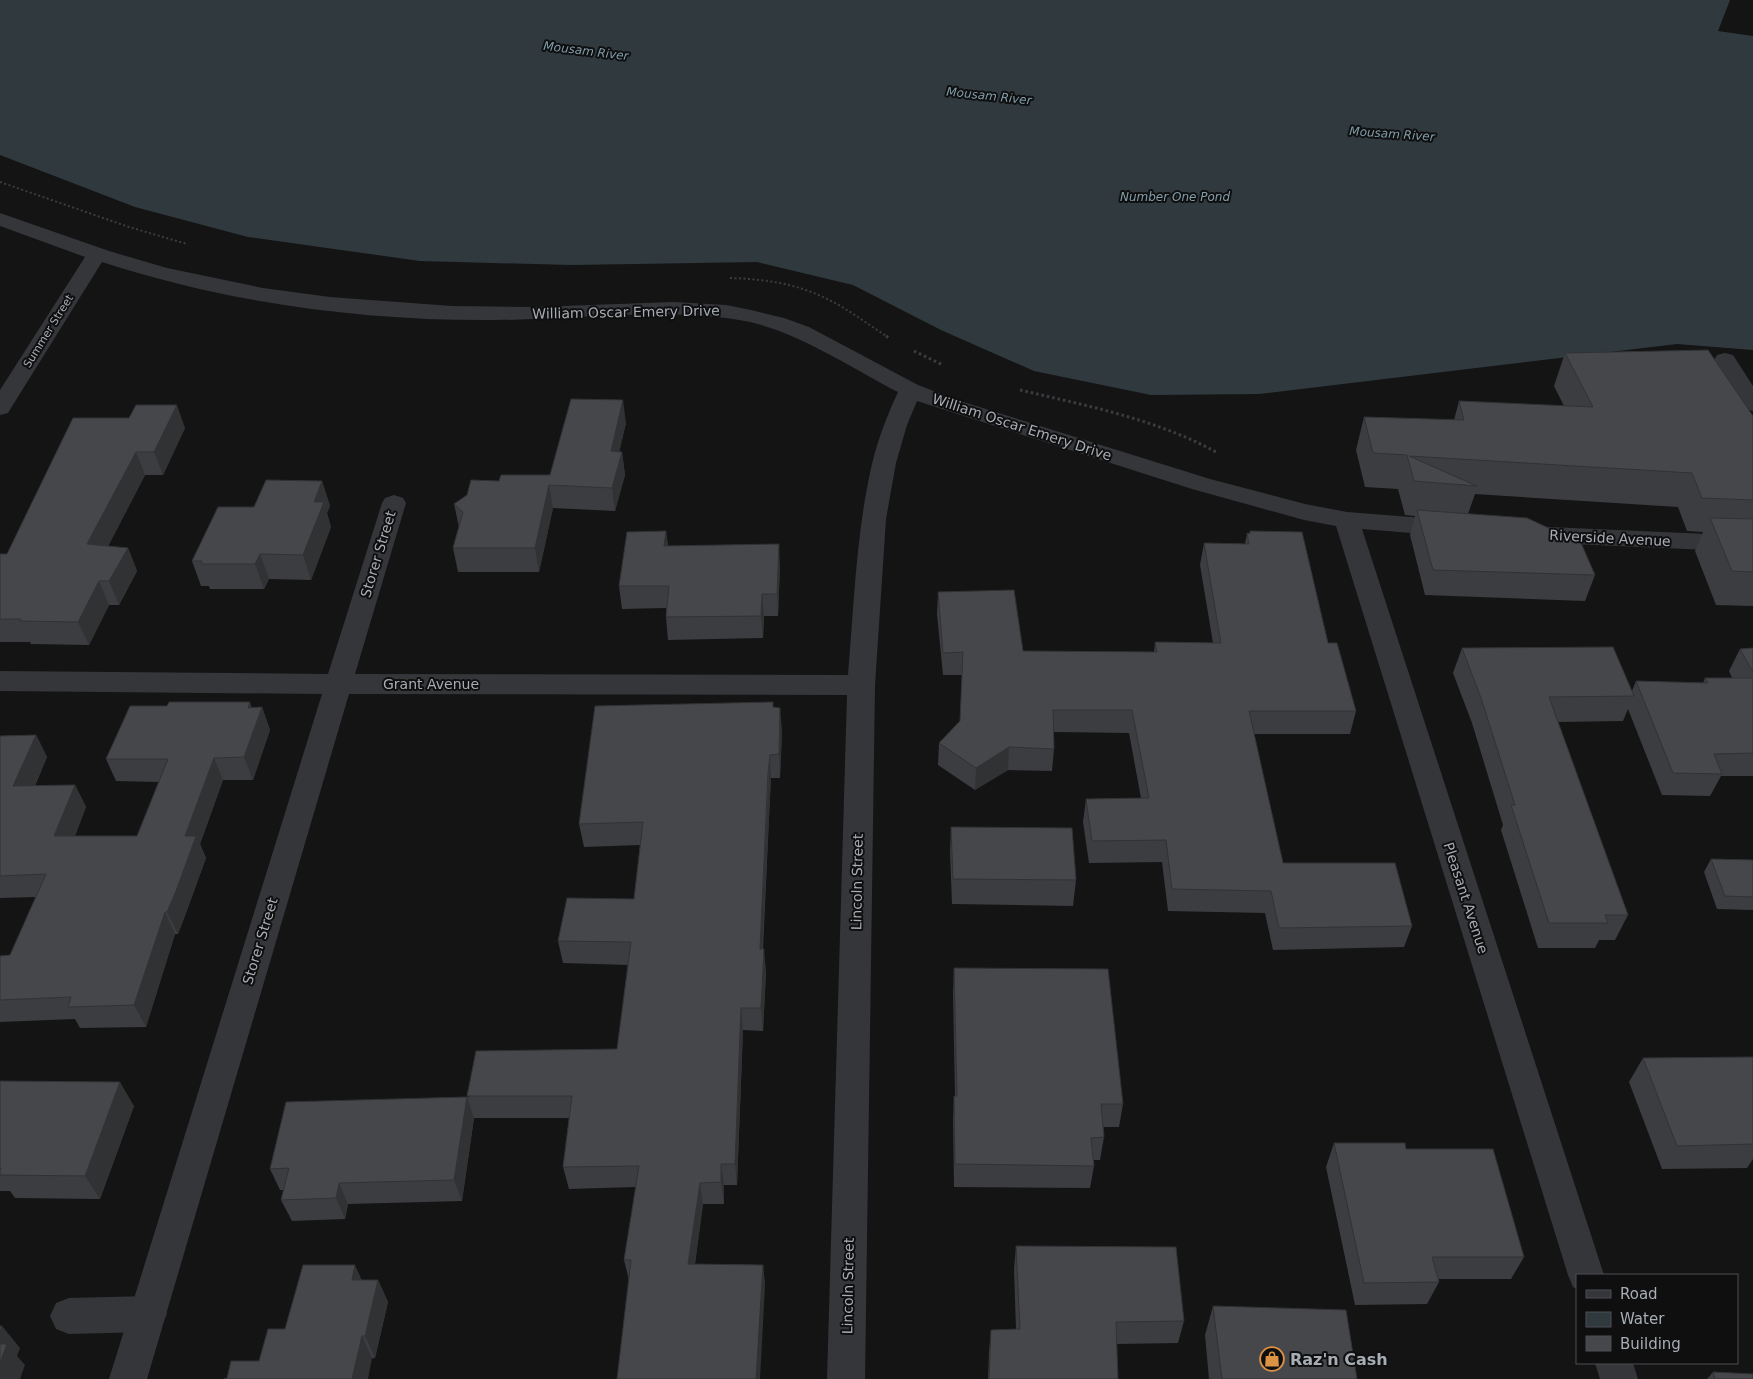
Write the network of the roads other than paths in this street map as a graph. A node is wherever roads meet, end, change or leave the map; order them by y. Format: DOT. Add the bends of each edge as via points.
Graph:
graph roads {
  1 [pos="0,219"];
  2 [pos="97,254"];
  3 [pos="1725,360"];
  4 [pos="910,390"];
  5 [pos="1753,404"];
  6 [pos="0,408"];
  7 [pos="394,503"];
  8 [pos="1347,520"];
  9 [pos="1470,530"];
  10 [pos="1505,532"];
  11 [pos="1753,544"];
  12 [pos="0,681"];
  13 [pos="338,684"];
  14 [pos="861,684"];
  15 [pos="1586,1274"];
  16 [pos="148,1314"];
  17 [pos="69,1316"];
  18 [pos="1614,1364"];
  19 [pos="128,1379"];
  20 [pos="846,1379"];
  21 [pos="1619,1379"];
  1 -- 2 [label="street, William Oscar Emery Drive"];
  2 -- 4 [label="street, William Oscar Emery Drive" via="232,289 371,308 490,314 680,309 749,314 801,332"];
  2 -- 6 [label="street, Summer Street"];
  3 -- 5 [label="street"];
  4 -- 8 [label="street, William Oscar Emery Drive" via="994,420 1201,484 1304,512"];
  4 -- 14 [label="street, Lincoln Street" via="884,463 874,519"];
  7 -- 13 [label="street, Storer Street"];
  8 -- 9 [label="street"];
  8 -- 15 [label="street, Pleasant Avenue"];
  10 -- 11 [label="street, Riverside Avenue"];
  12 -- 13 [label="street, Grant Avenue"];
  13 -- 14 [label="street, Grant Avenue"];
  13 -- 16 [label="street, Storer Street"];
  14 -- 20 [label="street, Lincoln Street"];
  16 -- 17 [label="street"];
  16 -- 19 [label="street, Storer Street"];
  18 -- 21 [label="street"];
}
